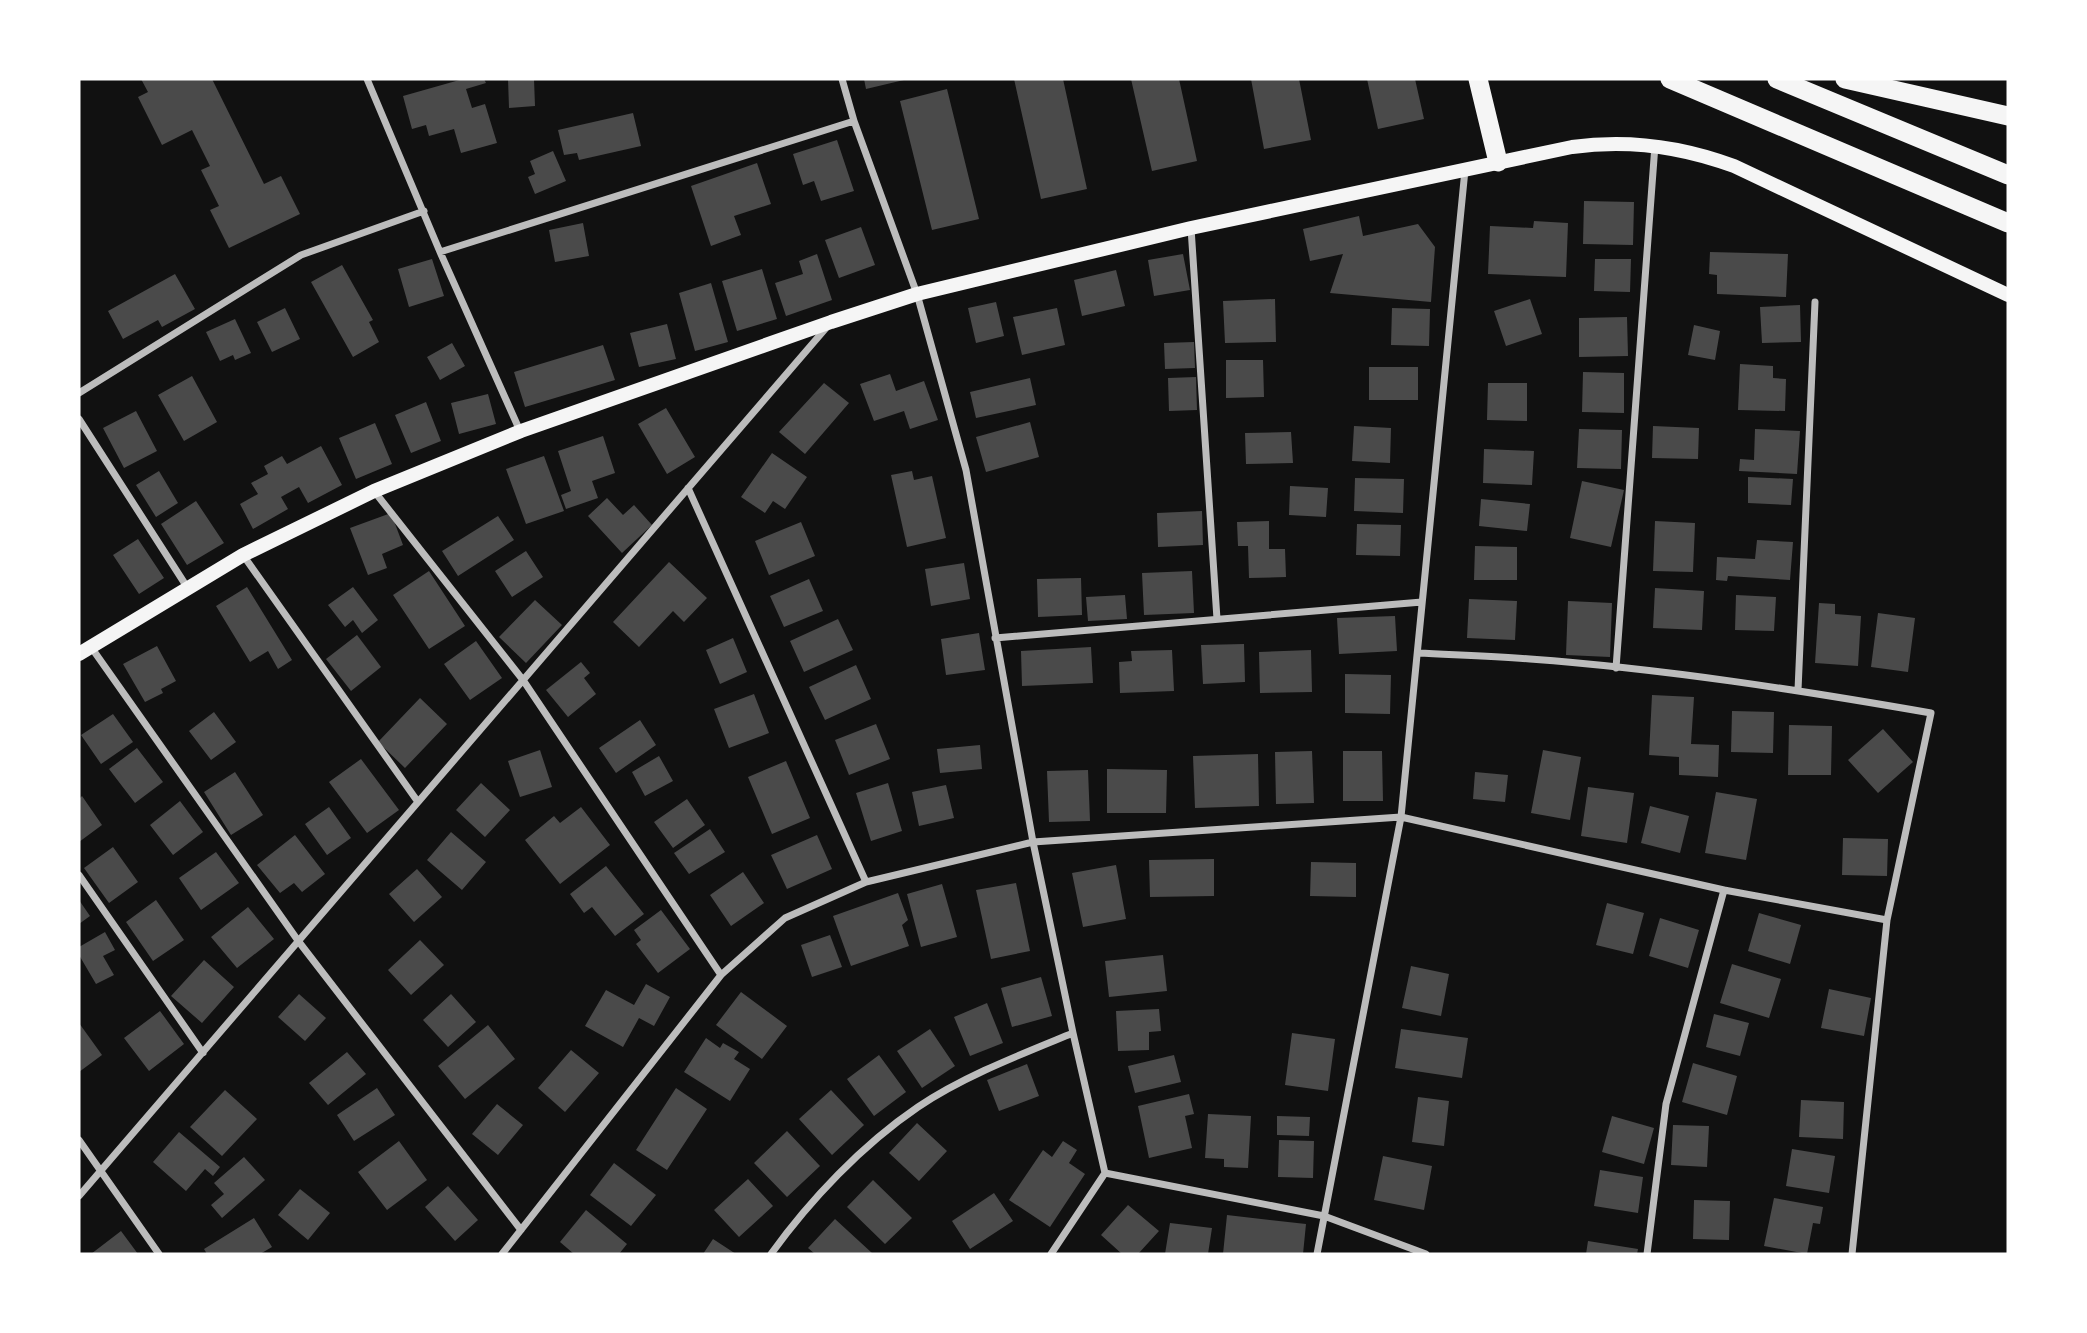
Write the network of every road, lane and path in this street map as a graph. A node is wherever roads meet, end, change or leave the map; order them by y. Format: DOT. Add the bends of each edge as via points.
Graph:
graph roads {
  1 [pos="367,79"];
  2 [pos="842,79"];
  3 [pos="1478,79"];
  4 [pos="1671,79"];
  5 [pos="1777,79"];
  6 [pos="1845,79"];
  7 [pos="2008,116"];
  8 [pos="854,121"];
  9 [pos="1655,145"];
  10 [pos="1498,163"];
  11 [pos="1465,169"];
  12 [pos="2008,175"];
  13 [pos="424,211"];
  14 [pos="2008,223"];
  15 [pos="1191,228"];
  16 [pos="440,252"];
  17 [pos="917,294"];
  18 [pos="2008,295"];
  19 [pos="1815,302"];
  20 [pos="831,322"];
  21 [pos="79,393"];
  22 [pos="79,419"];
  23 [pos="521,431"];
  24 [pos="688,488"];
  25 [pos="374,491"];
  26 [pos="243,555"];
  27 [pos="187,587"];
  28 [pos="1422,602"];
  29 [pos="1217,619"];
  30 [pos="995,638"];
  31 [pos="85,651"];
  32 [pos="1418,653"];
  33 [pos="1616,668"];
  34 [pos="523,680"];
  35 [pos="1798,690"];
  36 [pos="418,802"];
  37 [pos="1401,817"];
  38 [pos="1033,842"];
  39 [pos="79,875"];
  40 [pos="866,882"];
  41 [pos="1724,890"];
  42 [pos="1887,920"];
  43 [pos="299,942"];
  44 [pos="721,975"];
  45 [pos="1073,1034"];
  46 [pos="203,1053"];
  47 [pos="79,1140"];
  48 [pos="101,1172"];
  49 [pos="1105,1173"];
  50 [pos="79,1196"];
  51 [pos="1324,1216"];
  52 [pos="521,1230"];
  53 [pos="159,1254"];
  54 [pos="502,1254"];
  55 [pos="771,1254"];
  56 [pos="1051,1254"];
  57 [pos="1317,1254"];
  58 [pos="1426,1254"];
  59 [pos="1647,1254"];
  60 [pos="1852,1254"];
  1 -- 13 [label="street"];
  2 -- 8 [label="street"];
  3 -- 10 [label="highway"];
  4 -- 14 [label="highway"];
  5 -- 12 [label="highway"];
  6 -- 7 [label="highway"];
  8 -- 16 [label="street"];
  8 -- 17 [label="street"];
  9 -- 10 [label="main road" via="1597,144"];
  9 -- 18 [label="main road" via="1734,166"];
  9 -- 33 [label="street"];
  10 -- 11 [label="main road"];
  11 -- 15 [label="main road"];
  11 -- 28 [label="street"];
  13 -- 16 [label="street"];
  13 -- 21 [label="street" via="301,255"];
  15 -- 17 [label="main road"];
  15 -- 29 [label="street"];
  16 -- 23 [label="street"];
  17 -- 20 [label="main road"];
  17 -- 30 [label="street" via="966,470"];
  19 -- 35 [label="street"];
  20 -- 23 [label="main road"];
  20 -- 24 [label="street"];
  22 -- 27 [label="street"];
  23 -- 25 [label="main road"];
  24 -- 34 [label="street"];
  24 -- 40 [label="street"];
  25 -- 26 [label="main road"];
  25 -- 34 [label="street"];
  26 -- 27 [label="main road"];
  26 -- 36 [label="street"];
  27 -- 31 [label="main road"];
  28 -- 29 [label="street"];
  28 -- 32 [label="street"];
  29 -- 30 [label="street"];
  30 -- 38 [label="street"];
  31 -- 43 [label="street"];
  32 -- 33 [label="street"];
  32 -- 37 [label="street"];
  33 -- 35 [label="street"];
  34 -- 36 [label="street"];
  34 -- 44 [label="street"];
  35 -- 42 [label="street" via="1931,713"];
  36 -- 43 [label="street"];
  37 -- 38 [label="street"];
  37 -- 41 [label="street"];
  37 -- 51 [label="street"];
  38 -- 40 [label="street"];
  38 -- 45 [label="street"];
  39 -- 46 [label="street"];
  40 -- 44 [label="street" via="785,918"];
  41 -- 42 [label="street"];
  41 -- 59 [label="street" via="1666,1104"];
  42 -- 60 [label="street"];
  43 -- 46 [label="street"];
  43 -- 52 [label="street"];
  44 -- 52 [label="street"];
  45 -- 49 [label="street"];
  45 -- 55 [label="street" via="996,1065 918,1107 849,1163"];
  46 -- 48 [label="street"];
  47 -- 48 [label="street"];
  48 -- 50 [label="street"];
  48 -- 53 [label="street"];
  49 -- 51 [label="street"];
  49 -- 56 [label="street"];
  51 -- 57 [label="street"];
  51 -- 58 [label="street"];
  52 -- 54 [label="street"];
}
